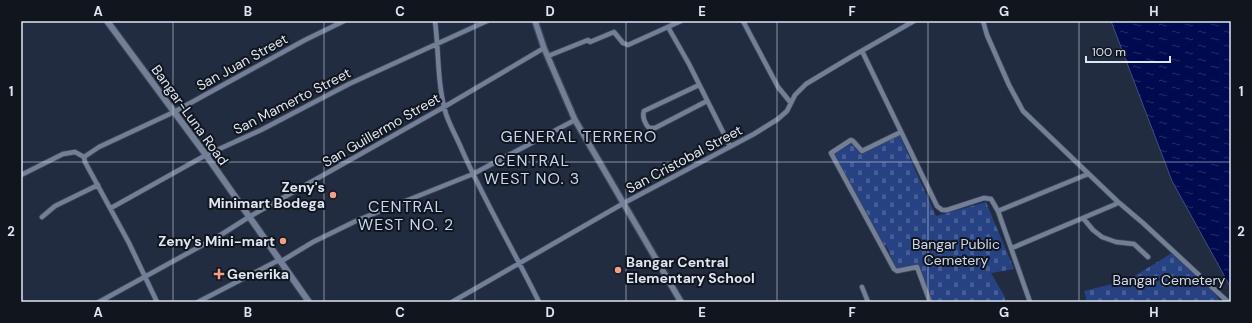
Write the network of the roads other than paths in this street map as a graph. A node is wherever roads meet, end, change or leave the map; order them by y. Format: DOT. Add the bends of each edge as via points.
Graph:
graph roads {
  1 [pos="107,21"];
  2 [pos="344,21"];
  3 [pos="435,21"];
  4 [pos="487,21"];
  5 [pos="535,21"];
  6 [pos="681,21"];
  7 [pos="743,21"];
  8 [pos="914,21"];
  9 [pos="983,21"];
  10 [pos="668,27"];
  11 [pos="437,43"];
  12 [pos="544,48"];
  13 [pos="862,51"];
  14 [pos="548,56"];
  15 [pos="699,85"];
  16 [pos="707,101"];
  17 [pos="791,103"];
  18 [pos="444,107"];
  19 [pos="174,112"];
  20 [pos="575,120"];
  21 [pos="901,132"];
  22 [pos="730,146"];
  23 [pos="206,155"];
  24 [pos="84,156"];
  25 [pos="473,174"];
  26 [pos="1088,174"];
  27 [pos="21,175"];
  28 [pos="98,186"];
  29 [pos="1117,201"];
  30 [pos="624,203"];
  31 [pos="111,208"];
  32 [pos="998,211"];
  33 [pos="42,217"];
  34 [pos="249,217"];
  35 [pos="1083,218"];
  36 [pos="1012,248"];
  37 [pos="1148,257"];
  38 [pos="280,261"];
  39 [pos="520,264"];
  40 [pos="145,277"];
  41 [pos="862,287"];
  42 [pos="99,302"];
  43 [pos="157,302"];
  44 [pos="198,302"];
  45 [pos="309,302"];
  46 [pos="452,302"];
  47 [pos="539,302"];
  48 [pos="681,302"];
  49 [pos="868,302"];
  50 [pos="930,302"];
  51 [pos="1030,302"];
  52 [pos="1228,302"];
  1 -- 19 [label="main road, Bangar-Luna Road"];
  2 -- 19 [label="street, San Juan Street"];
  3 -- 11 [label="street"];
  4 -- 11 [label="street, San Mamerto Street"];
  5 -- 12 [label="street"];
  6 -- 10 [label="street"];
  7 -- 17 [label="street" via="778,87"];
  8 -- 13 [label="street, San Cristobal Street"];
  9 -- 26 [label="street" via="1009,85 1023,111"];
  10 -- 14 [label="street" via="628,45 614,32"];
  10 -- 15 [label="street"];
  11 -- 18 [label="street" via="438,74"];
  11 -- 23 [label="street, San Mamerto Street"];
  12 -- 14 [label="street"];
  12 -- 18 [label="street, San Guillermo Street"];
  13 -- 17 [label="street, San Cristobal Street" via="806,84"];
  13 -- 21 [label="street"];
  14 -- 20 [label="street"];
  15 -- 16 [label="street"];
  15 -- 16 [label="street" via="644,111 646,125 655,128"];
  16 -- 22 [label="street"];
  17 -- 22 [label="street, San Cristobal Street" via="778,119"];
  18 -- 25 [label="street"];
  18 -- 34 [label="street, San Guillermo Street"];
  19 -- 23 [label="main road, Bangar-Luna Road"];
  19 -- 24 [label="street, San Juan Street"];
  20 -- 25 [label="street"];
  20 -- 30 [label="street"];
  21 -- 32 [label="street" via="934,201 942,210 986,198 991,200"];
  21 -- 50 [label="street" via="862,151 851,140 831,153 894,269 898,271 917,267"];
  22 -- 30 [label="street, San Cristobal Street"];
  23 -- 31 [label="street, San Mamerto Street"];
  23 -- 34 [label="main road, Bangar-Luna Road"];
  24 -- 27 [label="street" via="75,152 63,154"];
  24 -- 28 [label="street"];
  25 -- 38 [label="street" via="358,220"];
  25 -- 39 [label="street"];
  26 -- 29 [label="street"];
  26 -- 32 [label="street"];
  28 -- 31 [label="street"];
  28 -- 33 [label="street" via="55,206"];
  29 -- 35 [label="street" via="1116,204"];
  29 -- 52 [label="street"];
  30 -- 39 [label="street, San Cristobal Street"];
  30 -- 48 [label="street"];
  31 -- 40 [label="street"];
  32 -- 36 [label="street"];
  34 -- 38 [label="main road, Bangar-Luna Road"];
  34 -- 40 [label="street, San Guillermo Street"];
  35 -- 36 [label="street"];
  35 -- 37 [label="street" via="1102,237 1134,244"];
  36 -- 51 [label="street"];
  38 -- 44 [label="street"];
  38 -- 45 [label="main road, Bangar-Luna Road"];
  39 -- 46 [label="street, San Cristobal Street"];
  39 -- 47 [label="street"];
  40 -- 42 [label="street, San Guillermo Street"];
  40 -- 43 [label="street"];
  41 -- 49 [label="street"];
}
